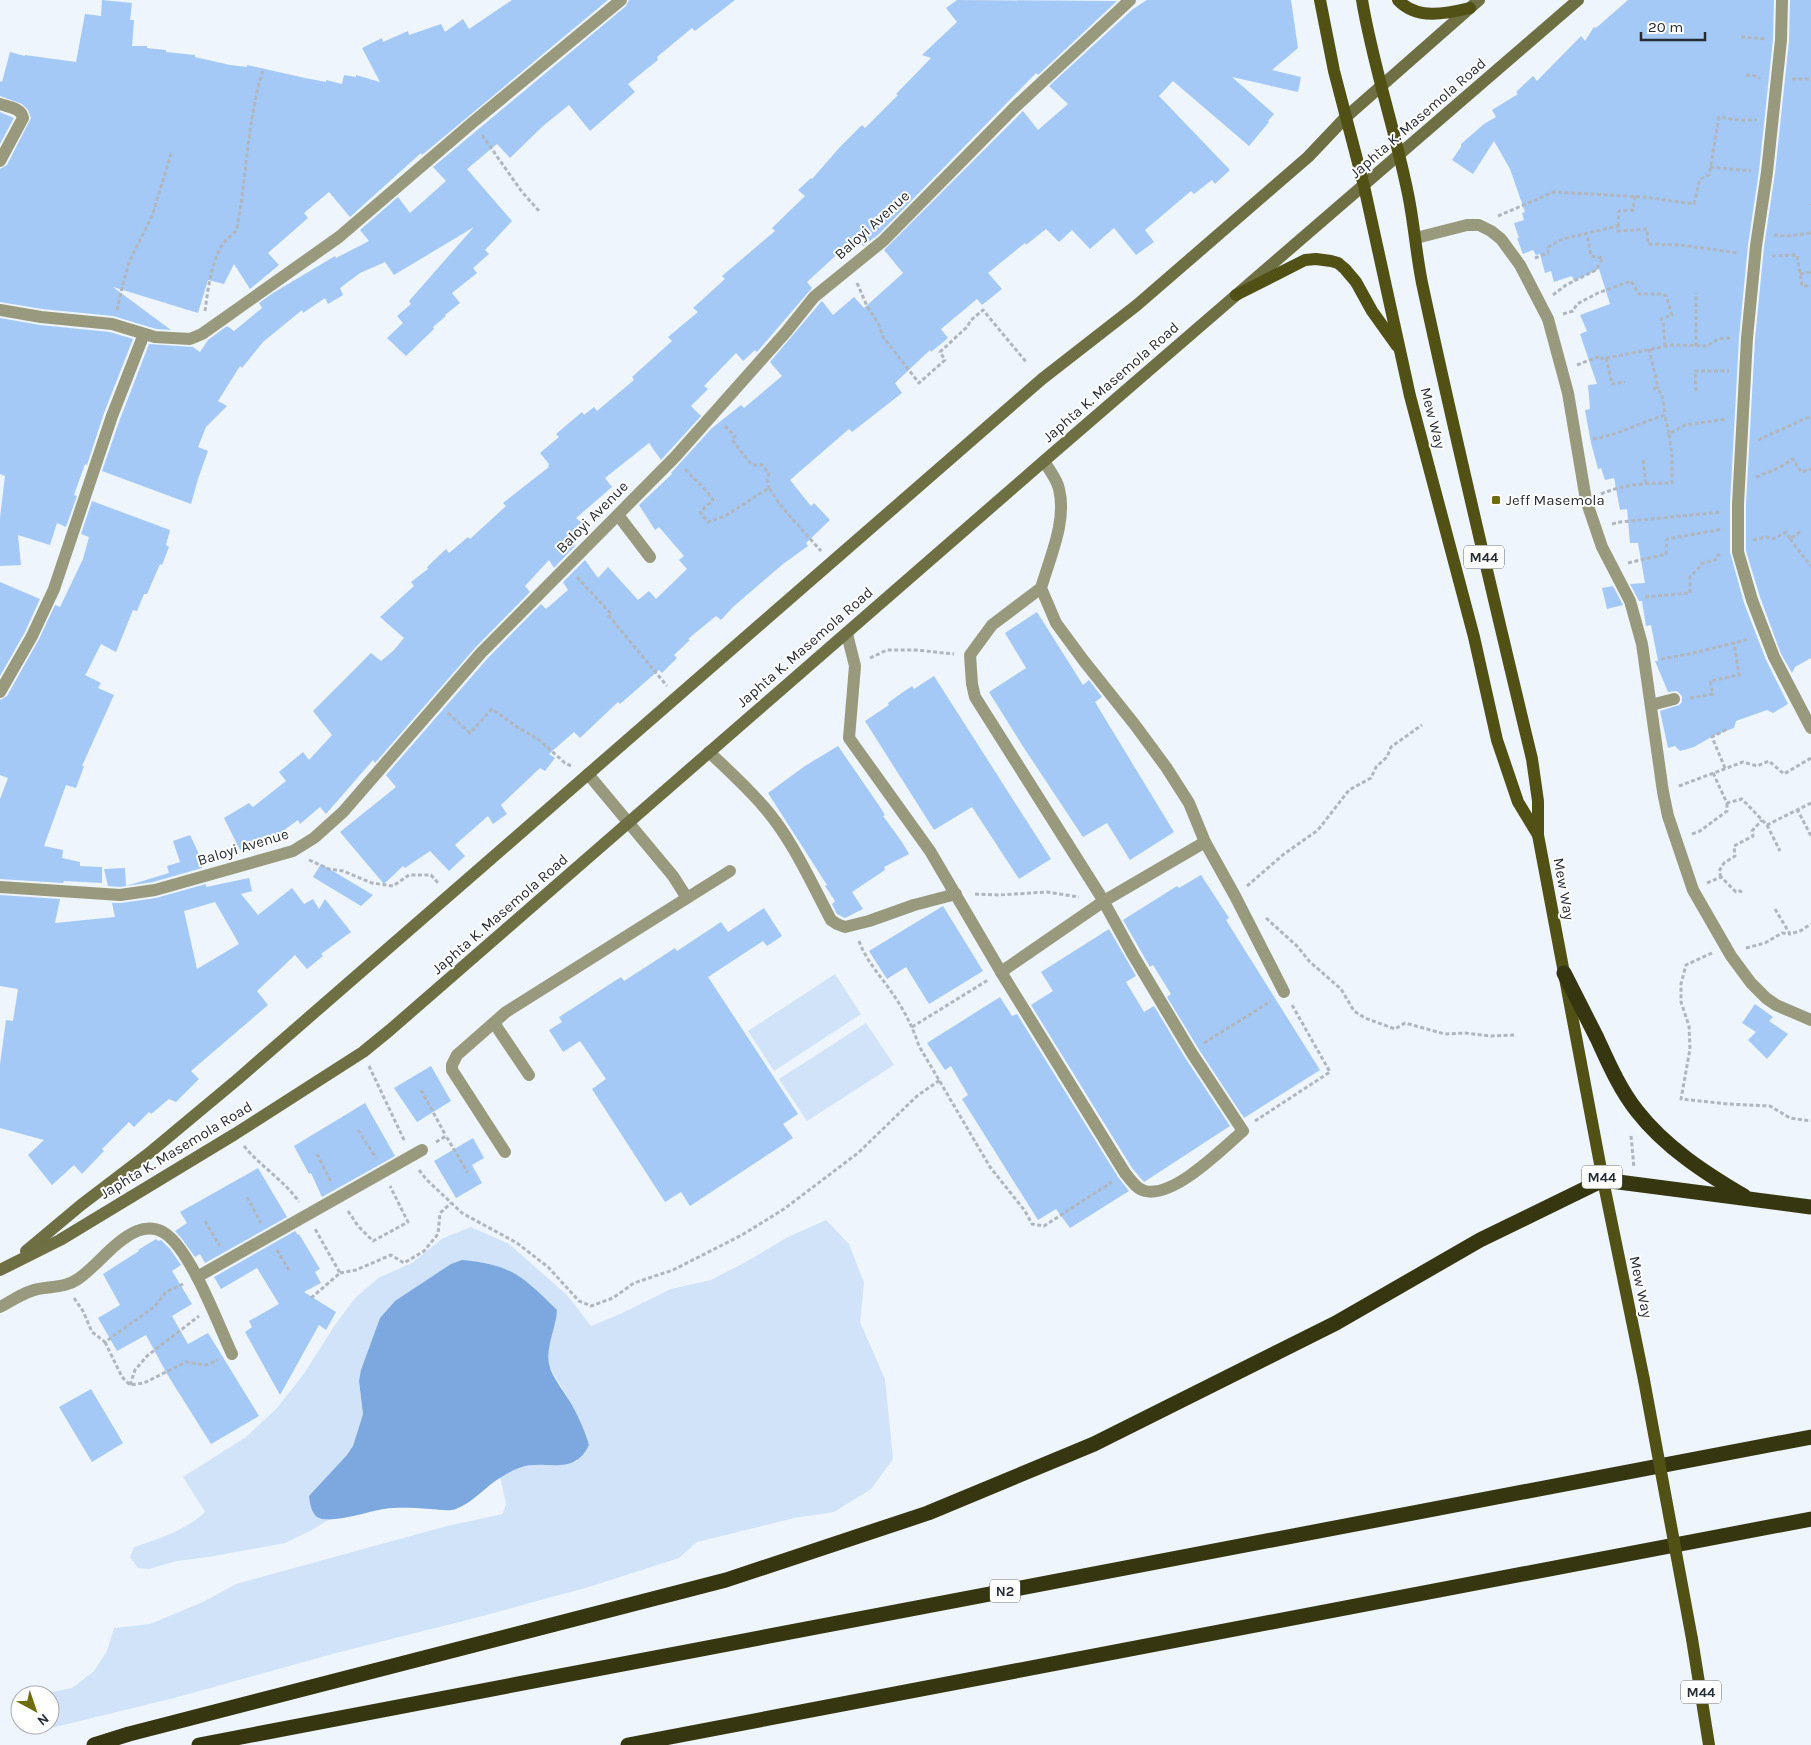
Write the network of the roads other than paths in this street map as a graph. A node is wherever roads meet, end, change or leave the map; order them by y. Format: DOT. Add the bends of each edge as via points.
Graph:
graph roads {
  1 [pos="621,0"];
  2 [pos="1130,0"];
  3 [pos="1320,0"];
  4 [pos="1362,0"];
  5 [pos="1398,0"];
  6 [pos="1578,0"];
  7 [pos="1782,0"];
  8 [pos="1475,4"];
  9 [pos="1382,87"];
  10 [pos="0,104"];
  11 [pos="1346,117"];
  12 [pos="1400,154"];
  13 [pos="0,161"];
  14 [pos="1364,186"];
  15 [pos="1416,238"];
  16 [pos="1236,295"];
  17 [pos="0,310"];
  18 [pos="144,334"];
  19 [pos="1400,350"];
  20 [pos="1044,461"];
  21 [pos="618,515"];
  22 [pos="650,557"];
  23 [pos="1041,588"];
  24 [pos="847,634"];
  25 [pos="0,692"];
  26 [pos="1674,699"];
  27 [pos="1651,705"];
  28 [pos="1811,728"];
  29 [pos="709,752"];
  30 [pos="588,774"];
  31 [pos="629,824"];
  32 [pos="1538,835"];
  33 [pos="1205,842"];
  34 [pos="730,871"];
  35 [pos="0,887"];
  36 [pos="956,894"];
  37 [pos="687,898"];
  38 [pos="1104,901"];
  39 [pos="1001,972"];
  40 [pos="1564,973"];
  41 [pos="1284,992"];
  42 [pos="1811,1020"];
  43 [pos="494,1023"];
  44 [pos="529,1075"];
  45 [pos="422,1150"];
  46 [pos="505,1152"];
  47 [pos="1603,1180"];
  48 [pos="1750,1199"];
  49 [pos="1811,1207"];
  50 [pos="13,1263"];
  51 [pos="0,1270"];
  52 [pos="197,1277"];
  53 [pos="0,1307"];
  54 [pos="232,1354"];
  55 [pos="1811,1437"];
  56 [pos="1811,1519"];
  57 [pos="94,1745"];
  58 [pos="199,1745"];
  59 [pos="628,1745"];
  60 [pos="1710,1745"];
  1 -- 18 [label="street" via="339,237 202,334 175,339"];
  2 -- 21 [label="street, Baloyi Avenue" via="1014,108 883,241 814,297 714,414"];
  3 -- 11 [label="main road, Mew Way / M44"];
  4 -- 9 [label="main road, Mew Way / M44"];
  5 -- 8 [label="main road" via="1412,11 1423,14 1451,12"];
  6 -- 12 [label="main road, Japhta K. Masemola Road"];
  7 -- 28 [label="street" via="1781,40 1744,372 1738,548 1742,571 1774,657"];
  8 -- 9 [label="main road, Japhta K. Masemola Road"];
  9 -- 11 [label="main road, Japhta K. Masemola Road"];
  9 -- 12 [label="main road, Mew Way / M44"];
  10 -- 13 [label="street" via="18,110 23,118"];
  11 -- 14 [label="main road, Mew Way / M44"];
  11 -- 30 [label="main road, Japhta K. Masemola Road" via="1308,157 1137,305 1042,379"];
  12 -- 14 [label="main road, Japhta K. Masemola Road"];
  12 -- 15 [label="main road, Mew Way / M44"];
  14 -- 16 [label="main road, Japhta K. Masemola Road"];
  14 -- 19 [label="main road, Mew Way / M44"];
  15 -- 27 [label="street" via="1479,225 1501,239 1520,265 1541,304 1562,370 1586,500 1595,528 1630,601 1645,661"];
  15 -- 32 [label="main road, Mew Way / M44" via="1422,280 1532,759 1538,801"];
  16 -- 19 [label="main road" via="1305,260 1338,263 1356,282"];
  16 -- 20 [label="main road, Japhta K. Masemola Road"];
  17 -- 18 [label="street" via="41,318 112,324"];
  18 -- 25 [label="street" via="112,416 54,589"];
  19 -- 32 [label="main road, Mew Way / M44" via="1474,637 1497,740 1518,802"];
  20 -- 23 [label="street" via="1059,487 1061,516"];
  20 -- 24 [label="main road, Japhta K. Masemola Road"];
  21 -- 22 [label="street"];
  21 -- 35 [label="street, Baloyi Avenue" via="481,653 343,812 314,838 293,851 155,890 120,895"];
  23 -- 33 [label="street" via="1056,623 1166,767 1189,803"];
  23 -- 38 [label="street" via="992,625 970,654 972,684 975,697"];
  24 -- 29 [label="main road, Japhta K. Masemola Road"];
  24 -- 36 [label="street" via="855,666 849,738 930,851"];
  26 -- 27 [label="street"];
  27 -- 42 [label="street" via="1663,792 1692,890 1751,983 1776,1005"];
  29 -- 31 [label="main road, Japhta K. Masemola Road"];
  29 -- 36 [label="street" via="775,821 831,920 841,927"];
  30 -- 31 [label="street"];
  30 -- 50 [label="main road, Japhta K. Masemola Road" via="238,1079"];
  31 -- 37 [label="street" via="673,876"];
  31 -- 50 [label="main road, Japhta K. Masemola Road" via="363,1052 69,1235"];
  32 -- 40 [label="main road, Mew Way / M44"];
  33 -- 38 [label="street"];
  33 -- 41 [label="street"];
  34 -- 37 [label="street"];
  36 -- 39 [label="street"];
  37 -- 43 [label="street" via="506,1012"];
  38 -- 39 [label="street"];
  38 -- 39 [label="street" via="1191,1052 1243,1131 1203,1166 1166,1189 1155,1192 1136,1187"];
  40 -- 47 [label="main road, Mew Way / M44"];
  40 -- 48 [label="highway" via="1636,1110 1659,1136 1687,1158"];
  43 -- 44 [label="street"];
  43 -- 46 [label="street" via="457,1055 452,1070"];
  45 -- 52 [label="street"];
  47 -- 48 [label="highway"];
  47 -- 57 [label="highway" via="1480,1240 1336,1323 1094,1444 928,1513 726,1580"];
  47 -- 60 [label="main road, Mew Way / M44, bridge" via="1644,1380"];
  48 -- 49 [label="highway"];
  50 -- 51 [label="main road, Japhta K. Masemola Road"];
  52 -- 53 [label="street" via="170,1237 148,1228 123,1240 77,1280 67,1285 36,1289"];
  52 -- 54 [label="street"];
  55 -- 58 [label="highway, N2"];
  56 -- 59 [label="highway"];
}
